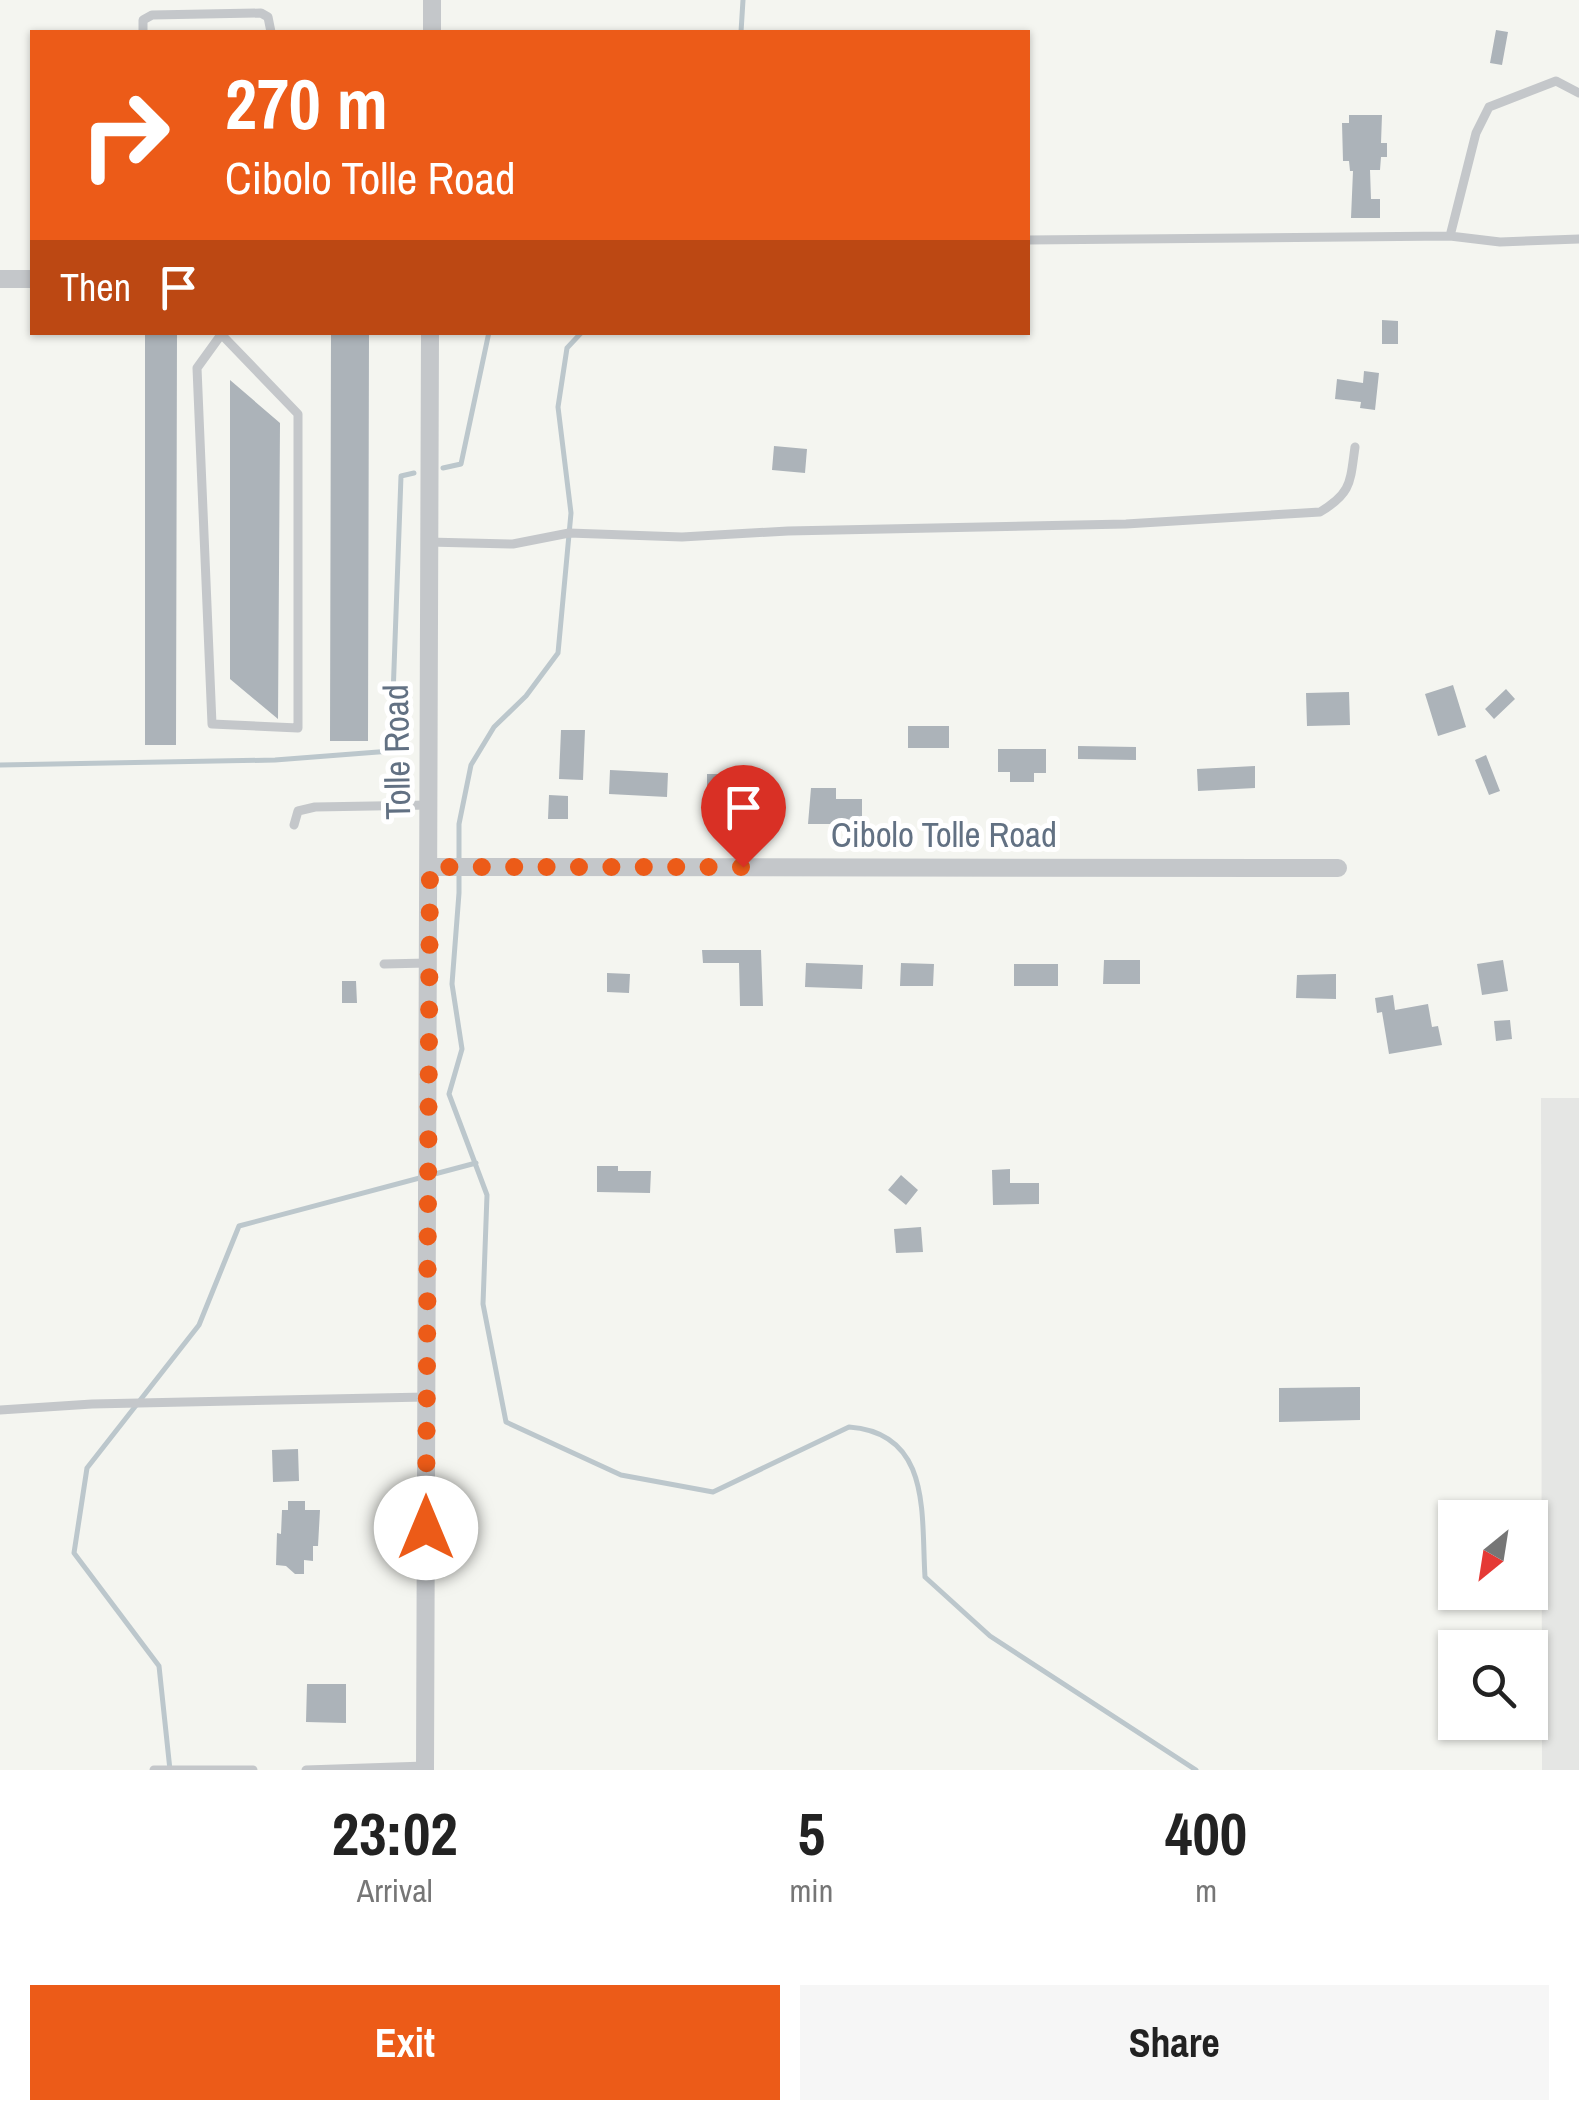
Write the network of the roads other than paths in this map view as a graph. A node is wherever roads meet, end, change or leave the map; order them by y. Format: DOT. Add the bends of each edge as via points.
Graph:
graph roads {
  1 [pos="432,0"];
  2 [pos="143,30"];
  3 [pos="271,30"];
  4 [pos="432,30"];
  5 [pos="1579,93"];
  6 [pos="1450,236"];
  7 [pos="1579,239"];
  8 [pos="1030,240"];
  9 [pos="0,279"];
  10 [pos="30,279"];
  11 [pos="221,335"];
  12 [pos="224,335"];
  13 [pos="430,335"];
  14 [pos="1355,446"];
  15 [pos="428,542"];
  16 [pos="430,805"];
  17 [pos="294,825"];
  18 [pos="430,867"];
  19 [pos="1338,868"];
  20 [pos="430,963"];
  21 [pos="384,964"];
  22 [pos="426,1397"];
  23 [pos="0,1410"];
  24 [pos="426,1768"];
  25 [pos="154,1770"];
  26 [pos="253,1770"];
  27 [pos="306,1770"];
  1 -- 4 [label="street"];
  2 -- 3 [label="lane" via="143,20 152,15 260,14"];
  5 -- 6 [label="lane" via="1556,81 1490,107 1476,134"];
  6 -- 7 [label="lane"];
  6 -- 8 [label="lane"];
  9 -- 10 [label="street"];
  11 -- 12 [label="lane" via="197,368 212,724 298,728 298,414"];
  13 -- 15 [label="street, Tolle Road"];
  14 -- 15 [label="lane" via="1350,488 1320,512 1126,524 716,536 558,533 514,544"];
  15 -- 16 [label="street, Tolle Road"];
  16 -- 17 [label="lane" via="315,807 298,811"];
  16 -- 18 [label="street, Tolle Road"];
  18 -- 19 [label="street, Cibolo Tolle Road"];
  18 -- 20 [label="street, Tolle Road"];
  20 -- 21 [label="lane"];
  20 -- 22 [label="street, Tolle Road"];
  22 -- 23 [label="lane"];
  22 -- 24 [label="street, Tolle Road"];
  24 -- 27 [label="lane"];
  25 -- 26 [label="lane"];
}
